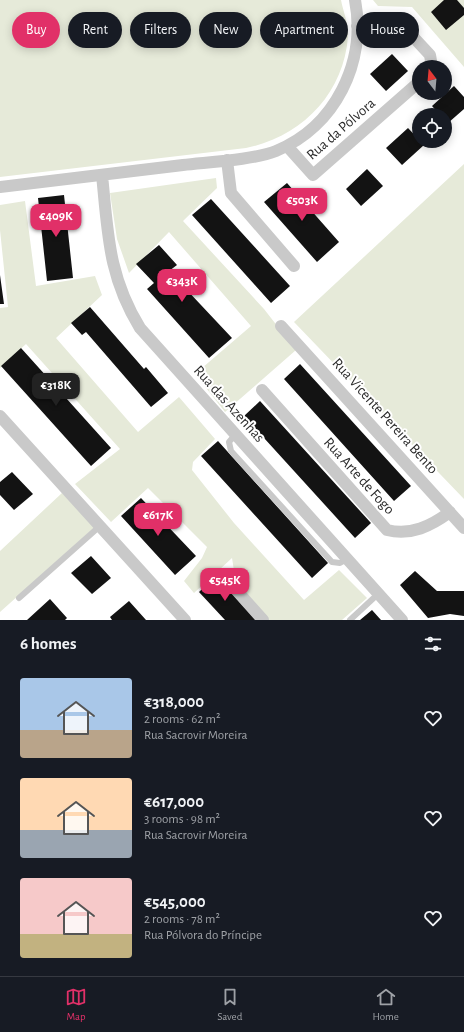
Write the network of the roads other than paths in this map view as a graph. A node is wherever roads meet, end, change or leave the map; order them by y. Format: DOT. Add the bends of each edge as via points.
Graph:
graph roads {
  1 [pos="355,0"];
  2 [pos="356,12"];
  3 [pos="419,43"];
  4 [pos="356,47"];
  5 [pos="431,60"];
  6 [pos="412,88"];
  7 [pos="287,146"];
  8 [pos="227,160"];
  9 [pos="102,175"];
  10 [pos="0,187"];
  11 [pos="294,266"];
  12 [pos="281,326"];
  13 [pos="262,390"];
  14 [pos="0,416"];
  15 [pos="450,512"];
  16 [pos="100,526"];
  17 [pos="464,528"];
  18 [pos="222,574"];
  19 [pos="378,594"];
  20 [pos="19,598"];
  21 [pos="183,619"];
  22 [pos="263,620"];
  23 [pos="350,620"];
  24 [pos="402,620"];
  1 -- 2 [label="street"];
  3 -- 5 [label="street" via="430,55"];
  4 -- 7 [label="street" via="349,75 338,99 315,126"];
  6 -- 7 [label="street, Rua da Pólvora" via="313,175"];
  7 -- 8 [label="street" via="265,154"];
  8 -- 9 [label="street"];
  8 -- 11 [label="street" via="231,193"];
  9 -- 10 [label="street"];
  9 -- 19 [label="street, Rua das Azenhas" via="114,272 133,316 148,339"];
  12 -- 15 [label="street, Rua Vicente Pereira Bento"];
  13 -- 15 [label="street, Rua Arte de Fogo" via="387,530 417,530 435,523"];
  14 -- 16 [label="street"];
  15 -- 17 [label="street, Rua Vicente Pereira Bento"];
  16 -- 20 [label="lane"];
  16 -- 21 [label="street"];
  18 -- 22 [label="street"];
  19 -- 23 [label="lane"];
  19 -- 24 [label="street, Rua das Azenhas"];
}
